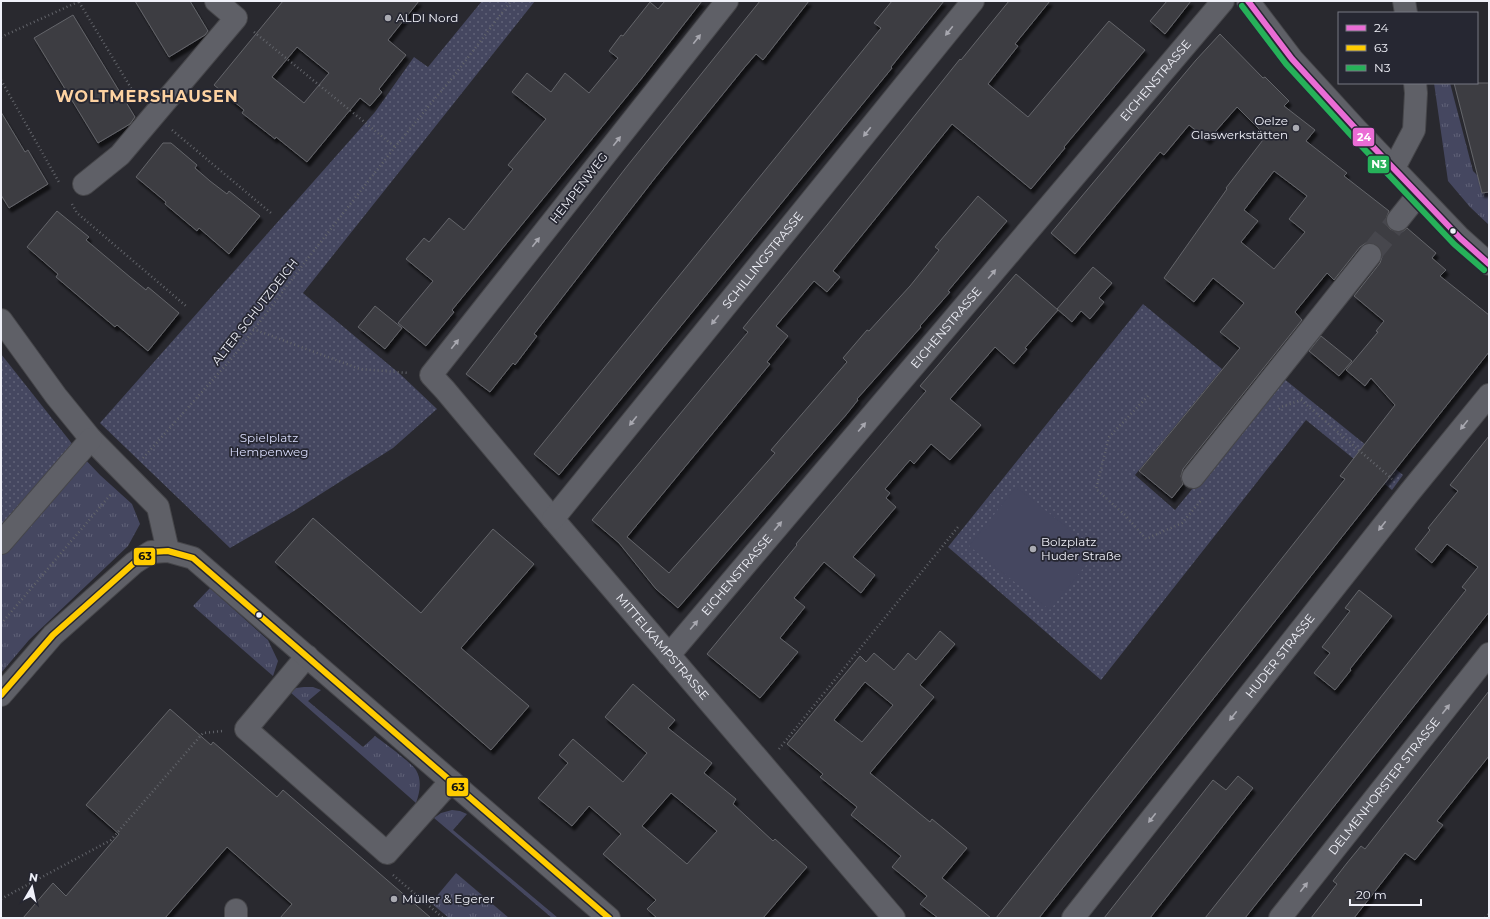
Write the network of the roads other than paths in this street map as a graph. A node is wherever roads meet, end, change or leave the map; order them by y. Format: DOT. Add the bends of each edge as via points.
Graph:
graph roads {
  1 [pos="216,1"];
  2 [pos="727,1"];
  3 [pos="973,1"];
  4 [pos="1223,1"];
  5 [pos="1248,1"];
  6 [pos="1404,1"];
  7 [pos="1406,12"];
  8 [pos="1415,84"];
  9 [pos="1394,168"];
  10 [pos="84,184"];
  11 [pos="1418,195"];
  12 [pos="1398,220"];
  13 [pos="1370,255"];
  14 [pos="1489,264"];
  15 [pos="1,320"];
  16 [pos="431,375"];
  17 [pos="1489,395"];
  18 [pos="91,439"];
  19 [pos="1193,477"];
  20 [pos="553,520"];
  21 [pos="1,543"];
  22 [pos="168,551"];
  23 [pos="1489,654"];
  24 [pos="669,655"];
  25 [pos="307,656"];
  26 [pos="1,695"];
  27 [pos="450,781"];
  28 [pos="609,918"];
  29 [pos="894,918"];
  30 [pos="1073,918"];
  31 [pos="1280,918"];
  1 -- 10 [label="street" via="236,18 120,155"];
  16 -- 2 [label="street, HEMPENWEG, one-way"];
  3 -- 20 [label="street, SCHILLINGSTRASSE, one-way"];
  24 -- 4 [label="street, EICHENSTRASSE, one-way"];
  5 -- 9 [label="street" via="1292,59"];
  6 -- 7 [label="street"];
  8 -- 9 [label="street" via="1414,130"];
  9 -- 11 [label="street"];
  11 -- 12 [label="street"];
  11 -- 14 [label="street"];
  13 -- 19 [label="street"];
  15 -- 18 [label="street"];
  16 -- 20 [label="street, MITTELKAMPSTRASSE"];
  17 -- 30 [label="street, HUDER STRASSE, one-way"];
  18 -- 21 [label="street"];
  18 -- 22 [label="street" via="158,507"];
  20 -- 24 [label="street, MITTELKAMPSTRASSE"];
  22 -- 25 [label="street" via="193,558"];
  22 -- 26 [label="street" via="152,552 134,563 53,636"];
  31 -- 23 [label="street, DELMENHORSTER STRASSE, one-way"];
  24 -- 29 [label="street, MITTELKAMPSTRASSE"];
  25 -- 27 [label="street"];
  25 -- 27 [label="street" via="246,729 387,853"];
  27 -- 28 [label="street"];
}
